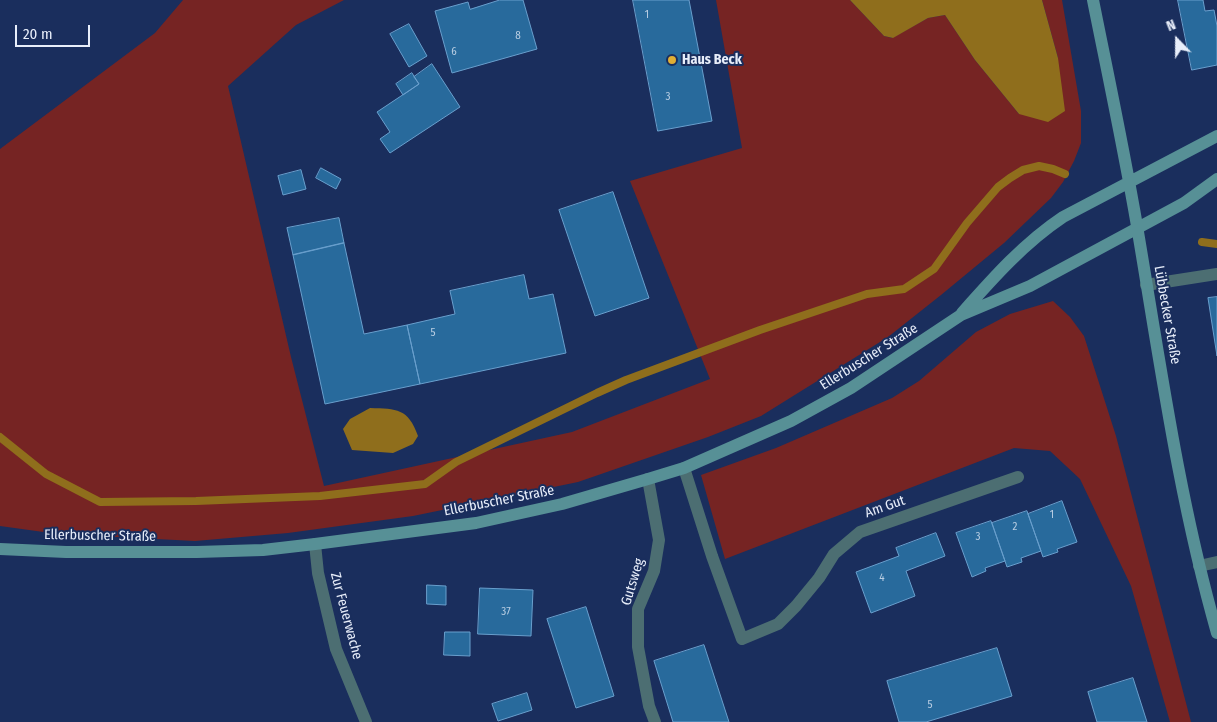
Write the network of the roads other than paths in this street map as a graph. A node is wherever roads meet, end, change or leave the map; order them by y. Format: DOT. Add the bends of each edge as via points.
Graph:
graph roads {
  1 [pos="1093,0"];
  2 [pos="1217,136"];
  3 [pos="1217,179"];
  4 [pos="1129,181"];
  5 [pos="1137,228"];
  6 [pos="1217,274"];
  7 [pos="1146,285"];
  8 [pos="961,315"];
  9 [pos="684,468"];
  10 [pos="1018,477"];
  11 [pos="648,479"];
  12 [pos="315,544"];
  13 [pos="0,549"];
  14 [pos="1217,562"];
  15 [pos="1199,566"];
  16 [pos="1217,634"];
  17 [pos="366,722"];
  18 [pos="655,722"];
  1 -- 4 [label="main road, Lübbecker Straße"];
  2 -- 4 [label="main road, Ellerbuscher Straße"];
  3 -- 5 [label="main road, Ellerbuscher Straße" via="1184,203"];
  4 -- 5 [label="main road, Lübbecker Straße"];
  4 -- 8 [label="main road, Ellerbuscher Straße" via="1044,230 994,277"];
  5 -- 7 [label="main road, Lübbecker Straße"];
  5 -- 8 [label="main road, Ellerbuscher Straße" via="1030,286"];
  6 -- 7 [label="street"];
  7 -- 15 [label="main road, Lübbecker Straße"];
  8 -- 9 [label="main road, Ellerbuscher Straße" via="843,393 791,421"];
  9 -- 10 [label="street, Am Gut" via="742,639 778,624 819,578 834,554 860,532"];
  9 -- 11 [label="main road, Ellerbuscher Straße"];
  11 -- 12 [label="main road, Ellerbuscher Straße" via="562,504 476,523"];
  11 -- 18 [label="street, Gutsweg" via="659,540 654,571 638,609 638,647"];
  12 -- 13 [label="main road, Ellerbuscher Straße" via="197,552"];
  12 -- 17 [label="street, Zur Feuerwache" via="318,573 336,649"];
  14 -- 15 [label="street"];
  15 -- 16 [label="main road, Lübbecker Straße"];
}
